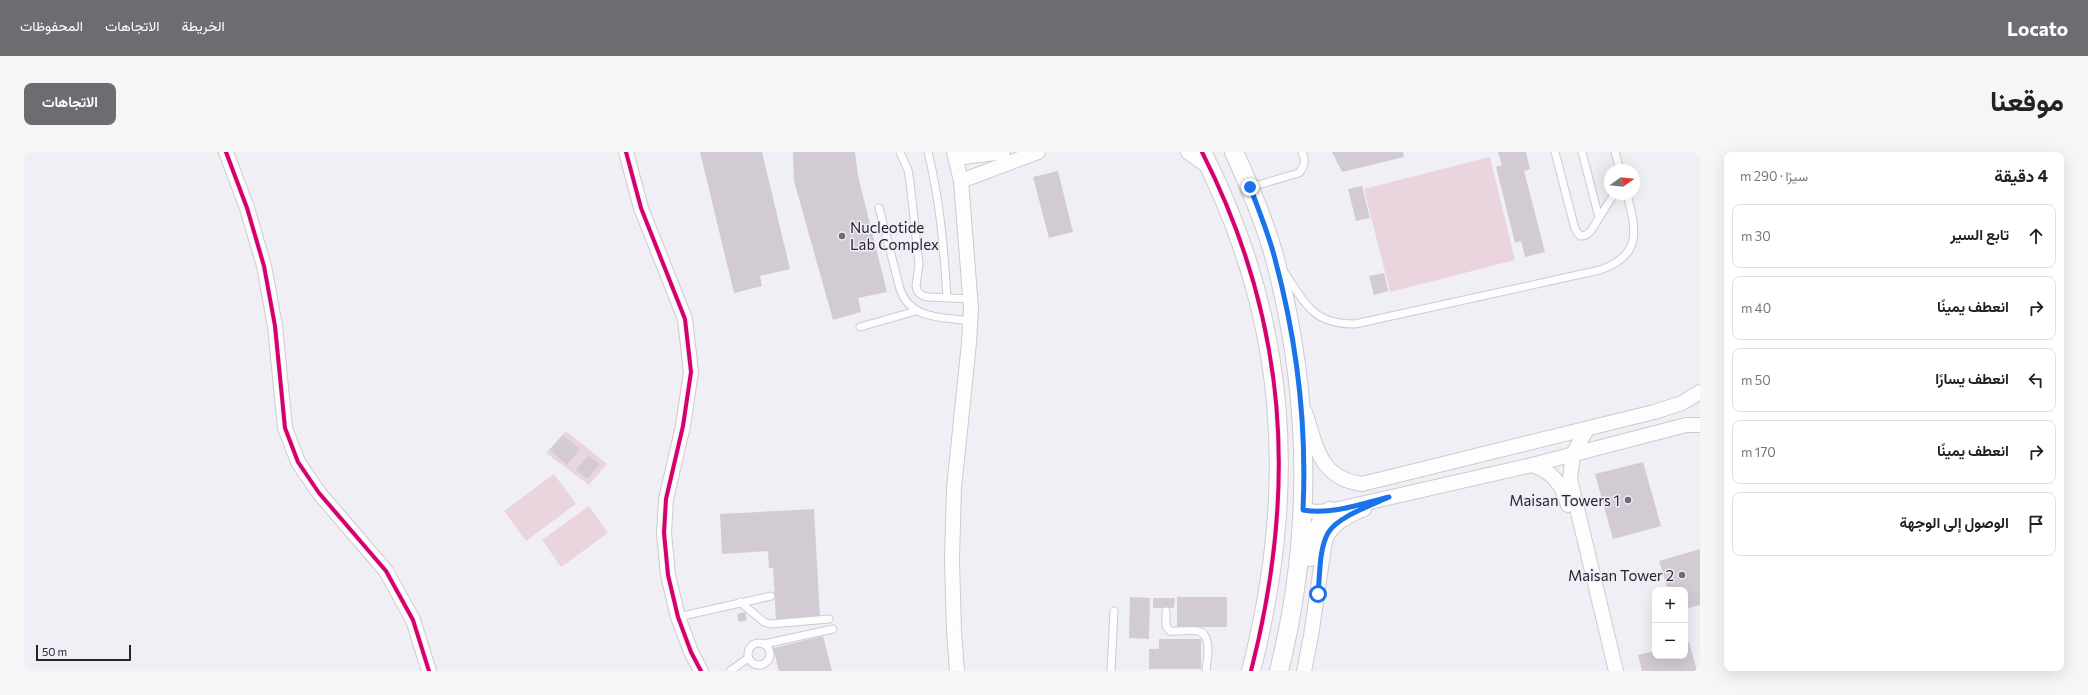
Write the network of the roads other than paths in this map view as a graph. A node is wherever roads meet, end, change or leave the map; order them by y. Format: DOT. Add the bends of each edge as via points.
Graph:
graph roads {
  1 [pos="226,152"];
  2 [pos="626,152"];
  3 [pos="900,152"];
  4 [pos="928,152"];
  5 [pos="1002,152"];
  6 [pos="1038,152"];
  7 [pos="1188,152"];
  8 [pos="1202,152"];
  9 [pos="1234,152"];
  10 [pos="1302,152"];
  11 [pos="1555,152"];
  12 [pos="1582,152"];
  13 [pos="1615,152"];
  14 [pos="955,155"];
  15 [pos="1618,164"];
  16 [pos="1210,168"];
  17 [pos="961,181"];
  18 [pos="1250,187"];
  19 [pos="1610,200"];
  20 [pos="1628,200"];
  21 [pos="879,208"];
  22 [pos="1599,218"];
  23 [pos="1275,258"];
  24 [pos="947,298"];
  25 [pos="971,299"];
  26 [pos="916,312"];
  27 [pos="970,321"];
  28 [pos="860,327"];
  29 [pos="1700,392"];
  30 [pos="1300,398"];
  31 [pos="1700,425"];
  32 [pos="1587,429"];
  33 [pos="1573,454"];
  34 [pos="1532,465"];
  35 [pos="1389,497"];
  36 [pos="1278,509"];
  37 [pos="1303,510"];
  38 [pos="1330,511"];
  39 [pos="1592,577"];
  40 [pos="771,596"];
  41 [pos="740,602"];
  42 [pos="1114,611"];
  43 [pos="1166,611"];
  44 [pos="678,617"];
  45 [pos="829,619"];
  46 [pos="833,629"];
  47 [pos="1287,637"];
  48 [pos="764,644"];
  49 [pos="748,658"];
  50 [pos="763,668"];
  51 [pos="428,671"];
  52 [pos="701,671"];
  53 [pos="730,671"];
  54 [pos="957,671"];
  55 [pos="1111,671"];
  56 [pos="1206,671"];
  57 [pos="1251,671"];
  58 [pos="1279,671"];
  59 [pos="1304,671"];
  60 [pos="1616,671"];
  1 -- 51 [label="street" via="247,208 264,266 275,326 285,428 298,462 319,493 386,572 413,620"];
  2 -- 44 [label="street" via="641,208 685,319 691,372 683,426 666,499 664,533 668,575"];
  3 -- 24 [label="lane" via="908,170 918,248 916,286 923,296"];
  4 -- 24 [label="lane" via="943,240"];
  5 -- 14 [label="street"];
  6 -- 17 [label="street"];
  7 -- 16 [label="street"];
  8 -- 16 [label="street"];
  9 -- 18 [label="street"];
  10 -- 18 [label="lane" via="1305,158 1304,166 1299,173"];
  11 -- 22 [label="lane" via="1577,233 1580,236 1588,234"];
  12 -- 22 [label="lane"];
  13 -- 15 [label="lane"];
  14 -- 17 [label="street"];
  16 -- 36 [label="street" via="1241,241 1264,317 1277,396 1280,475"];
  17 -- 25 [label="street"];
  18 -- 23 [label="street"];
  19 -- 22 [label="lane"];
  20 -- 23 [label="lane" via="1635,226 1633,241 1626,255 1615,265 1355,324 1338,324 1323,319 1309,308"];
  21 -- 26 [label="lane" via="903,298"];
  23 -- 30 [label="street" via="1292,336"];
  24 -- 25 [label="lane"];
  25 -- 27 [label="street"];
  26 -- 27 [label="lane"];
  26 -- 28 [label="lane"];
  27 -- 54 [label="street" via="954,496 952,560"];
  29 -- 32 [label="street" via="1682,403"];
  30 -- 32 [label="street" via="1323,462 1336,476 1362,484"];
  30 -- 37 [label="street" via="1305,475"];
  31 -- 33 [label="street" via="1686,425"];
  32 -- 33 [label="street"];
  33 -- 34 [label="street"];
  33 -- 39 [label="street" via="1570,471 1572,487"];
  34 -- 35 [label="street"];
  34 -- 39 [label="street" via="1550,473 1563,489 1580,553"];
  35 -- 38 [label="street"];
  35 -- 59 [label="street" via="1348,516 1329,532 1323,551"];
  36 -- 37 [label="street"];
  36 -- 57 [label="street" via="1268,595"];
  37 -- 38 [label="street"];
  37 -- 47 [label="street" via="1302,536"];
  38 -- 47 [label="street" via="1313,536 1302,612"];
  39 -- 60 [label="street"];
  40 -- 41 [label="lane"];
  41 -- 44 [label="lane"];
  41 -- 45 [label="lane" via="761,620 770,624"];
  42 -- 55 [label="lane"];
  43 -- 56 [label="lane" via="1166,626 1170,630 1198,631 1204,634 1208,640"];
  44 -- 52 [label="street"];
  46 -- 48 [label="lane"];
  47 -- 58 [label="street"];
  48 -- 49 [label="lane" via="752,644 748,650"];
  48 -- 50 [label="lane" via="769,649 770,657"];
  49 -- 50 [label="lane"];
  49 -- 53 [label="lane"];
}
